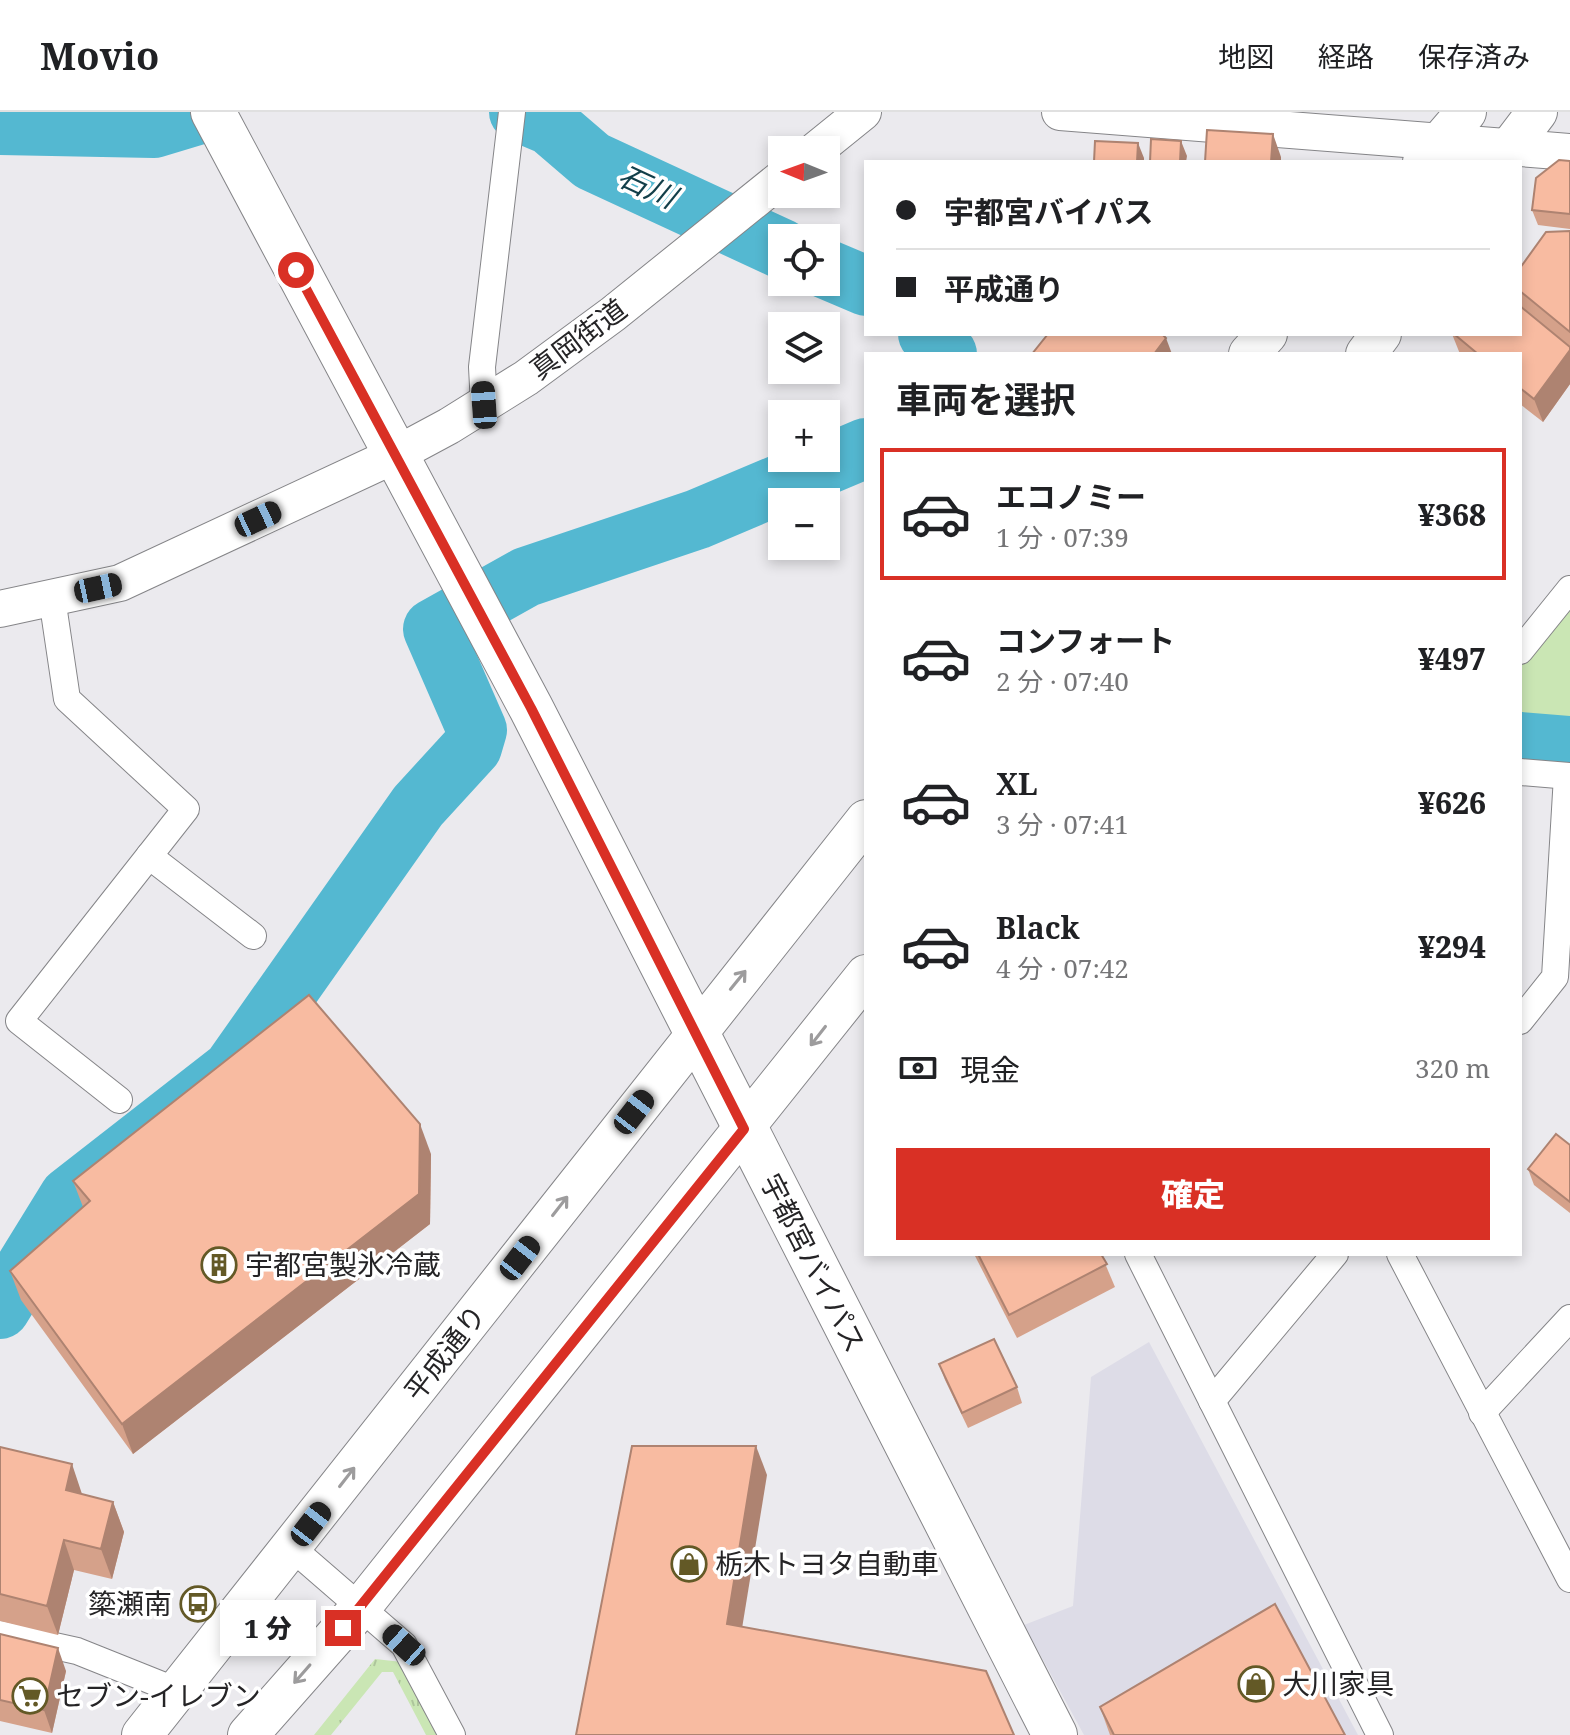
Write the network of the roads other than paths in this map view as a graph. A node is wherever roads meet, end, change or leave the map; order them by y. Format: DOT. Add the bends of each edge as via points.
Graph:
graph roads {
  1 [pos="213,112"];
  2 [pos="512,112"];
  3 [pos="863,112"];
  4 [pos="1060,112"];
  5 [pos="1537,112"];
  6 [pos="833,136"];
  7 [pos="1444,139"];
  8 [pos="1570,152"];
  9 [pos="1504,155"];
  10 [pos="768,189"];
  11 [pos="1265,336"];
  12 [pos="1251,352"];
  13 [pos="484,405"];
  14 [pos="395,455"];
  15 [pos="1570,589"];
  16 [pos="52,598"];
  17 [pos="1,610"];
  18 [pos="1522,649"];
  19 [pos="1522,772"];
  20 [pos="1569,776"];
  21 [pos="864,823"];
  22 [pos="149,856"];
  23 [pos="253,936"];
  24 [pos="1562,977"];
  25 [pos="864,978"];
  26 [pos="1522,1019"];
  27 [pos="696,1033"];
  28 [pos="119,1100"];
  29 [pos="744,1129"];
  30 [pos="1139,1256"];
  31 [pos="1333,1256"];
  32 [pos="1401,1256"];
  33 [pos="1570,1318"];
  34 [pos="1212,1401"];
  35 [pos="1482,1413"];
  36 [pos="292,1548"];
  37 [pos="1570,1579"];
  38 [pos="361,1607"];
  39 [pos="0,1634"];
  40 [pos="177,1691"];
  41 [pos="142,1735"];
  42 [pos="248,1735"];
  43 [pos="452,1735"];
  44 [pos="1055,1735"];
  45 [pos="1380,1735"];
  1 -- 14 [label="highway, 宇都宮バイパス"];
  2 -- 13 [label="street" via="482,367"];
  3 -- 6 [label="street"];
  4 -- 7 [label="street"];
  5 -- 9 [label="main road"];
  7 -- 9 [label="street"];
  8 -- 9 [label="street"];
  10 -- 13 [label="street, 真岡街道" via="613,314"];
  11 -- 12 [label="main road"];
  13 -- 14 [label="street, 真岡街道"];
  14 -- 16 [label="street, 真岡街道" via="120,583"];
  14 -- 27 [label="highway, 宇都宮バイパス"];
  15 -- 18 [label="street"];
  16 -- 17 [label="street, 真岡街道"];
  16 -- 22 [label="street" via="67,699 186,809"];
  19 -- 20 [label="street"];
  20 -- 24 [label="street"];
  27 -- 21 [label="main road, 平成通り, one-way"];
  22 -- 23 [label="street"];
  22 -- 28 [label="street" via="19,1021"];
  24 -- 26 [label="street"];
  25 -- 29 [label="main road, one-way"];
  27 -- 29 [label="highway, 宇都宮バイパス"];
  36 -- 27 [label="main road, 平成通り, one-way"];
  29 -- 38 [label="main road"];
  29 -- 44 [label="highway, 宇都宮バイパス"];
  30 -- 34 [label="street"];
  31 -- 34 [label="street"];
  32 -- 35 [label="street"];
  33 -- 35 [label="street"];
  34 -- 45 [label="street"];
  35 -- 37 [label="street"];
  36 -- 38 [label="street"];
  36 -- 40 [label="main road, 平成通り"];
  38 -- 42 [label="main road, one-way"];
  38 -- 43 [label="street" via="404,1645"];
  39 -- 40 [label="street" via="77,1651"];
  40 -- 41 [label="main road, 平成通り"];
}
